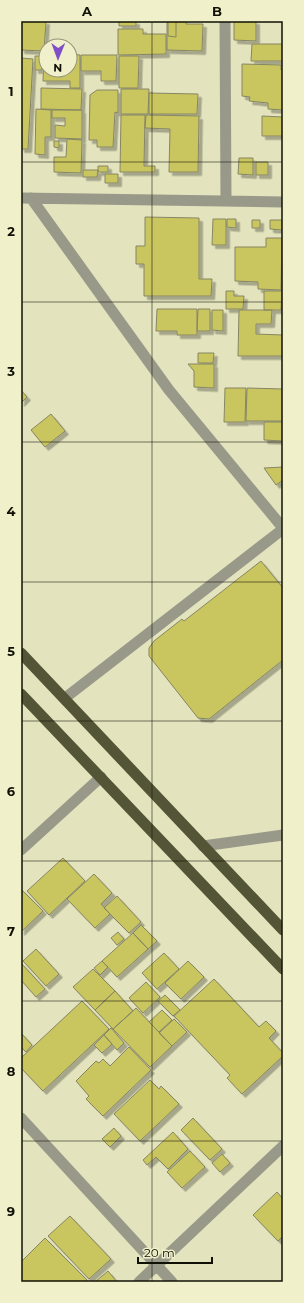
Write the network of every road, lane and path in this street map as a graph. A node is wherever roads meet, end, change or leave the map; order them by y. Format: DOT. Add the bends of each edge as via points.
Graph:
graph roads {
  1 [pos="226,21"];
  2 [pos="26,198"];
  3 [pos="226,201"];
  4 [pos="283,202"];
  5 [pos="283,528"];
  6 [pos="21,652"];
  7 [pos="21,694"];
  8 [pos="65,698"];
  9 [pos="101,777"];
  10 [pos="283,835"];
  11 [pos="203,846"];
  12 [pos="21,850"];
  13 [pos="283,930"];
  14 [pos="283,969"];
  15 [pos="21,1118"];
  16 [pos="283,1146"];
  17 [pos="156,1264"];
  18 [pos="138,1282"];
  19 [pos="172,1282"];
  1 -- 3 [label="street"];
  2 -- 3 [label="street"];
  2 -- 5 [label="street" via="169,390"];
  3 -- 4 [label="street"];
  5 -- 8 [label="street"];
  6 -- 8 [label="highway"];
  7 -- 9 [label="highway"];
  8 -- 11 [label="highway"];
  9 -- 12 [label="street"];
  9 -- 14 [label="highway"];
  10 -- 11 [label="street"];
  11 -- 13 [label="highway"];
  15 -- 17 [label="street"];
  16 -- 17 [label="street"];
  17 -- 18 [label="street"];
  17 -- 19 [label="street"];
}
